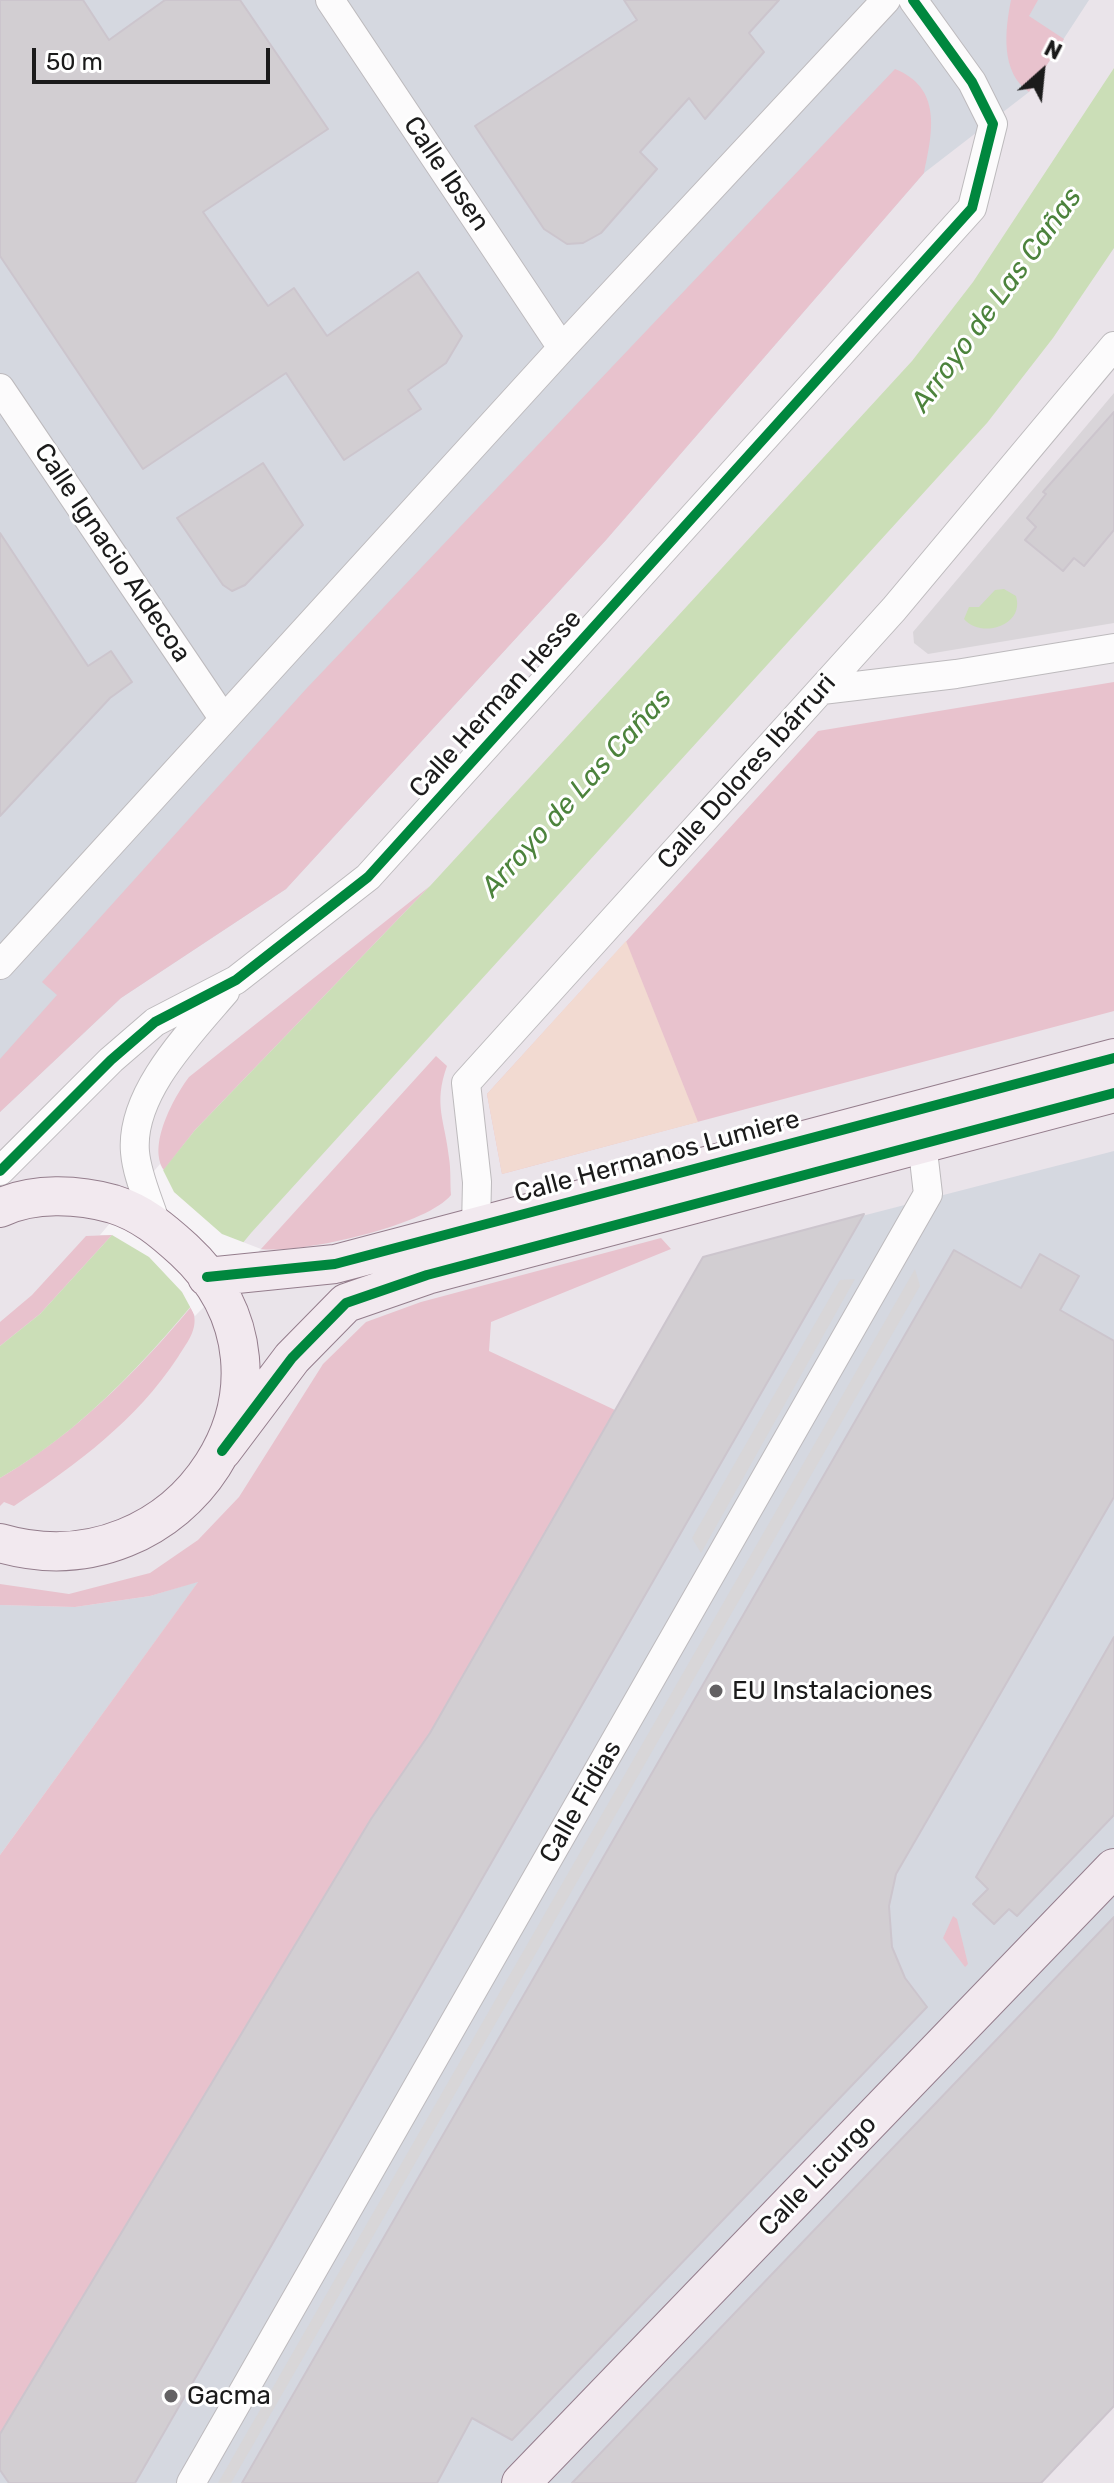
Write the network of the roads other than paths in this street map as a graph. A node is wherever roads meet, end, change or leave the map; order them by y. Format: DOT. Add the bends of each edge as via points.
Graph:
graph roads {
  1 [pos="330,0"];
  2 [pos="886,0"];
  3 [pos="913,0"];
  4 [pos="1114,346"];
  5 [pos="562,348"];
  6 [pos="0,388"];
  7 [pos="1114,648"];
  8 [pos="822,690"];
  9 [pos="223,718"];
  10 [pos="0,965"];
  11 [pos="236,980"];
  12 [pos="1114,1058"];
  13 [pos="1114,1093"];
  14 [pos="920,1127"];
  15 [pos="0,1171"];
  16 [pos="133,1196"];
  17 [pos="0,1208"];
  18 [pos="476,1227"];
  19 [pos="220,1282"];
  20 [pos="222,1451"];
  21 [pos="0,1543"];
  22 [pos="1114,1868"];
  23 [pos="191,2483"];
  24 [pos="521,2483"];
  1 -- 5 [label="street, Calle Ibsen"];
  2 -- 5 [label="street"];
  3 -- 11 [label="street, Calle Herman Hesse" via="972,82 993,124 972,208 368,877"];
  4 -- 8 [label="street, Calle Dolores Ibárruri"];
  5 -- 9 [label="street"];
  6 -- 9 [label="street, Calle Ignacio Aldecoa"];
  7 -- 8 [label="street"];
  8 -- 18 [label="street, Calle Dolores Ibárruri" via="466,1083 477,1182"];
  9 -- 10 [label="street"];
  11 -- 15 [label="street, Calle Herman Hesse" via="155,1022"];
  11 -- 16 [label="street, Calle Herman Hesse" via="187,1036 139,1107"];
  12 -- 14 [label="main road, Calle Hermanos Lumiere"];
  13 -- 14 [label="main road, Calle Hermanos Lumiere"];
  14 -- 18 [label="main road, Calle Hermanos Lumiere"];
  14 -- 20 [label="main road, Calle Hermanos Lumiere" via="346,1303 292,1358"];
  14 -- 23 [label="street, Calle Fidias" via="928,1194"];
  16 -- 17 [label="main road" via="64,1196"];
  16 -- 19 [label="main road"];
  18 -- 19 [label="main road, Calle Hermanos Lumiere" via="335,1264"];
  19 -- 20 [label="main road" via="239,1358 238,1401"];
  20 -- 21 [label="main road, Calle Hermanos Lumiere" via="192,1494 145,1530 88,1550 30,1552"];
  22 -- 24 [label="main road, Calle Licurgo"];
}
